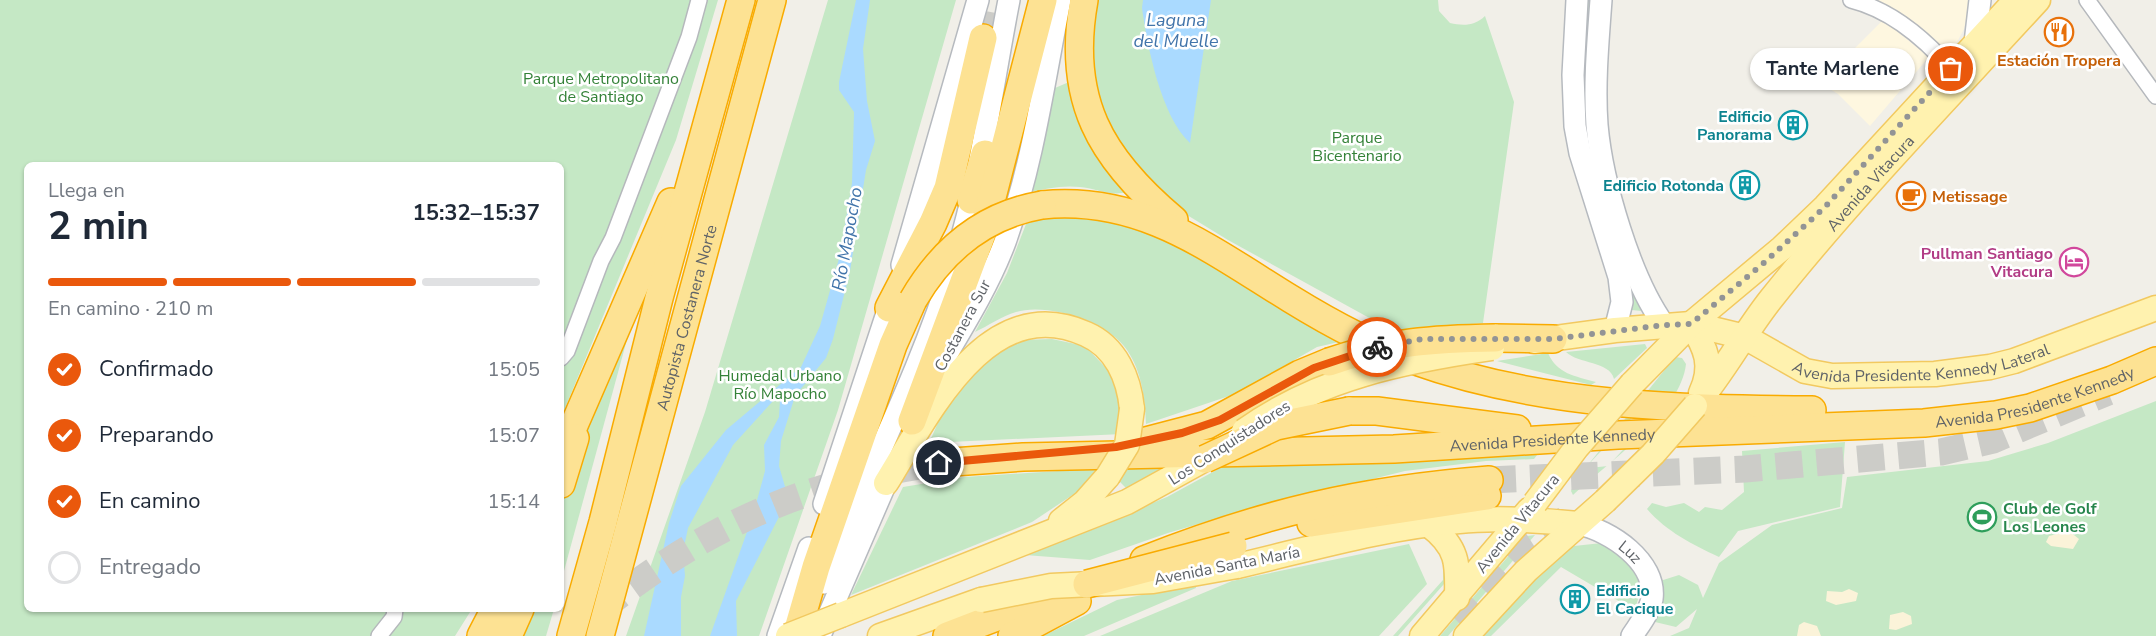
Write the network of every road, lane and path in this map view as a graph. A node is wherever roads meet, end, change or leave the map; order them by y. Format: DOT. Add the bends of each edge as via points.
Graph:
graph roads {
  1 [pos="699,0"];
  2 [pos="741,0"];
  3 [pos="772,0"];
  4 [pos="978,0"];
  5 [pos="1009,0"];
  6 [pos="1029,0"];
  7 [pos="1043,0"];
  8 [pos="1060,0"];
  9 [pos="1084,0"];
  10 [pos="1577,0"];
  11 [pos="1601,0"];
  12 [pos="1851,0"];
  13 [pos="1980,0"];
  14 [pos="2038,0"];
  15 [pos="2087,0"];
  16 [pos="2011,3"];
  17 [pos="983,38"];
  18 [pos="1980,50"];
  19 [pos="1951,69"];
  20 [pos="2156,96"];
  21 [pos="710,113"];
  22 [pos="971,200"];
  23 [pos="1200,242"];
  24 [pos="1770,300"];
  25 [pos="901,304"];
  26 [pos="2156,308"];
  27 [pos="1691,324"];
  28 [pos="1664,325"];
  29 [pos="1615,330"];
  30 [pos="1745,337"];
  31 [pos="1553,339"];
  32 [pos="1494,342"];
  33 [pos="564,354"];
  34 [pos="1779,358"];
  35 [pos="2148,365"];
  36 [pos="1704,393"];
  37 [pos="587,396"];
  38 [pos="912,421"];
  39 [pos="1618,435"];
  40 [pos="564,448"];
  41 [pos="1023,457"];
  42 [pos="1205,459"];
  43 [pos="939,463"];
  44 [pos="564,474"];
  45 [pos="886,483"];
  46 [pos="1528,512"];
  47 [pos="1578,524"];
  48 [pos="1429,525"];
  49 [pos="1034,539"];
  50 [pos="1190,542"];
  51 [pos="1235,556"];
  52 [pos="816,567"];
  53 [pos="1087,584"];
  54 [pos="1457,598"];
  55 [pos="395,612"];
  56 [pos="493,612"];
  57 [pos="519,612"];
  58 [pos="379,636"];
  59 [pos="481,636"];
  60 [pos="508,636"];
  61 [pos="571,636"];
  62 [pos="600,636"];
  63 [pos="778,636"];
  64 [pos="782,636"];
  65 [pos="788,636"];
  66 [pos="796,636"];
  67 [pos="802,636"];
  68 [pos="820,636"];
  69 [pos="880,636"];
  70 [pos="947,636"];
  71 [pos="1012,636"];
  72 [pos="1422,636"];
  73 [pos="1466,636"];
  74 [pos="1632,636"];
  1 -- 33 [label="street" via="689,38 617,228"];
  2 -- 21 [label="highway, Autopista Costanera Norte"];
  3 -- 62 [label="highway, Autopista Costanera Norte"];
  4 -- 25 [label="main road"];
  5 -- 22 [label="main road, Costanera Sur"];
  6 -- 22 [label="highway"];
  7 -- 38 [label="highway" via="984,228"];
  8 -- 38 [label="main road, Costanera Sur" via="1033,146 1004,244"];
  9 -- 23 [label="highway" via="1081,74 1088,109 1102,143 1146,197"];
  10 -- 29 [label="main road" via="1575,126 1619,277 1622,302"];
  11 -- 28 [label="main road" via="1597,123 1601,150 1626,244 1646,295"];
  12 -- 19 [label="street" via="1891,16 1915,33"];
  13 -- 18 [label="main road"];
  14 -- 18 [label="main road, Avenida Vitacura"];
  15 -- 20 [label="street"];
  16 -- 18 [label="main road, Avenida Vitacura"];
  17 -- 25 [label="highway" via="948,188"];
  18 -- 19 [label="main road, Avenida Vitacura"];
  18 -- 24 [label="main road, Avenida Vitacura"];
  19 -- 27 [label="main road, Avenida Vitacura" via="1825,207"];
  21 -- 37 [label="highway"];
  21 -- 61 [label="highway, Autopista Costanera Norte"];
  22 -- 67 [label="main road, Costanera Sur" via="941,304"];
  23 -- 25 [label="highway, bridge" via="1119,209 1080,203 1042,205 1006,214 967,236"];
  23 -- 35 [label="highway" via="1329,322 1385,350 1469,378 1572,399 1707,408 1903,408 2021,396"];
  24 -- 30 [label="main road, Avenida Vitacura"];
  24 -- 34 [label="main road" via="1769,332"];
  25 -- 52 [label="highway" via="893,345"];
  25 -- 63 [label="main road"];
  26 -- 34 [label="main road, Avenida Presidente Kennedy Lateral" via="2029,356 1966,371 1832,376 1805,371"];
  27 -- 28 [label="main road"];
  27 -- 30 [label="main road, Avenida Presidente Kennedy Lateral"];
  27 -- 36 [label="main road" via="1707,352"];
  27 -- 46 [label="main road, Avenida Vitacura, bridge" via="1577,447"];
  28 -- 29 [label="main road"];
  29 -- 31 [label="main road"];
  30 -- 34 [label="main road, Avenida Presidente Kennedy Lateral"];
  30 -- 36 [label="main road, Avenida Vitacura"];
  31 -- 32 [label="highway"];
  32 -- 41 [label="highway, bridge" via="1409,341 1378,347 1286,381 1220,420 1195,429 1116,447"];
  32 -- 42 [label="main road, Los Conquistadores, bridge" via="1407,361 1332,384 1286,404"];
  35 -- 39 [label="highway, Avenida Presidente Kennedy" via="2030,408 1961,420"];
  36 -- 47 [label="main road, Avenida Vitacura, bridge" via="1653,454"];
  37 -- 40 [label="highway"];
  37 -- 44 [label="highway"];
  38 -- 45 [label="main road, Costanera Sur"];
  39 -- 41 [label="highway, Avenida Presidente Kennedy" via="1382,449"];
  39 -- 42 [label="highway, bridge" via="1349,411 1276,426"];
  41 -- 43 [label="highway, Avenida Presidente Kennedy"];
  42 -- 49 [label="main road, Los Conquistadores" via="1158,487"];
  45 -- 49 [label="main road, bridge" via="956,374 976,355 1018,330 1053,325 1081,332 1111,353 1124,374 1132,408 1127,445 1108,476 1071,514"];
  45 -- 68 [label="main road, Costanera Sur"];
  46 -- 47 [label="main road, Avenida Santa María"];
  46 -- 48 [label="main road, Avenida Santa María"];
  46 -- 54 [label="main road, Avenida Vitacura"];
  47 -- 73 [label="main road, Avenida Vitacura" via="1526,571"];
  47 -- 74 [label="main road, Luz" via="1606,532 1648,573 1651,603"];
  48 -- 51 [label="main road, Avenida Santa María"];
  48 -- 54 [label="main road" via="1452,546"];
  49 -- 65 [label="main road, Los Conquistadores, bridge"];
  50 -- 51 [label="highway" via="1274,514 1329,501 1421,485 1490,488 1313,522"];
  50 -- 70 [label="highway"];
  50 -- 71 [label="highway"];
  51 -- 53 [label="highway, bridge"];
  52 -- 64 [label="highway"];
  52 -- 66 [label="highway"];
  53 -- 69 [label="main road, bridge" via="1028,589 981,600"];
  54 -- 72 [label="main road, Avenida Vitacura"];
  55 -- 58 [label="street"];
  56 -- 59 [label="highway"];
  57 -- 60 [label="highway"];
}
